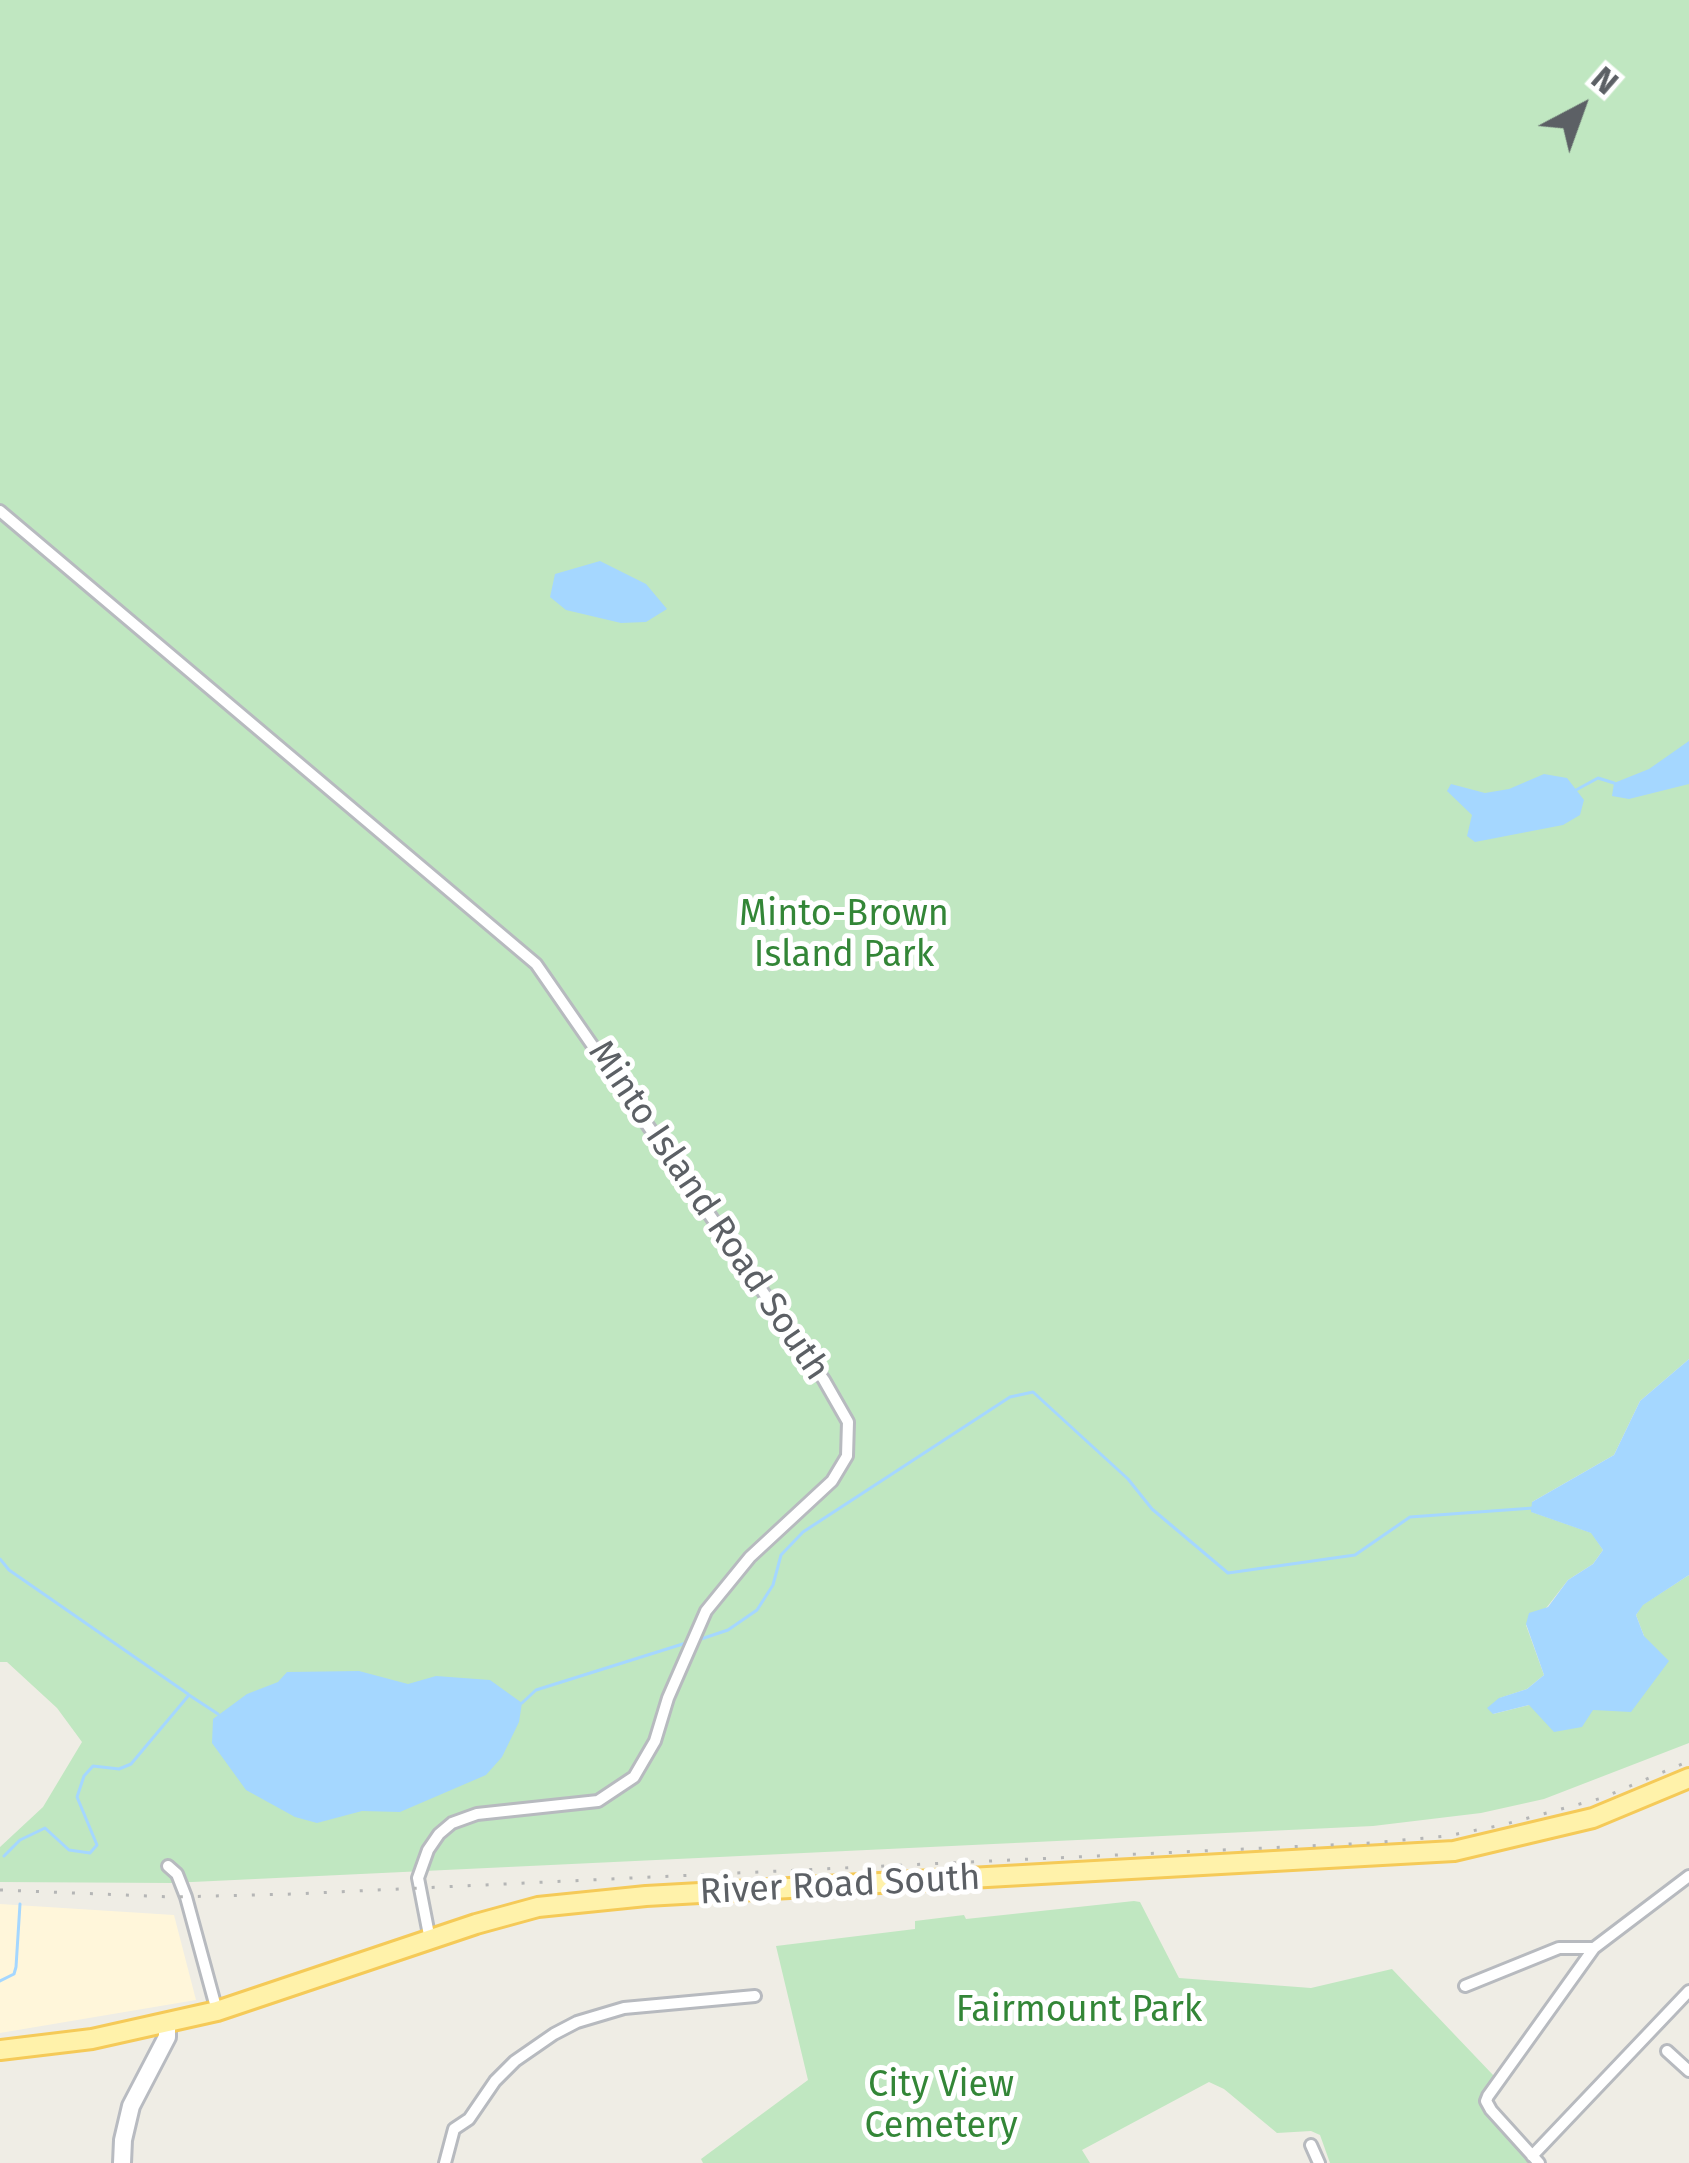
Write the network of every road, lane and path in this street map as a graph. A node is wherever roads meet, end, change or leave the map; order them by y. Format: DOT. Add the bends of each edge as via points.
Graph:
graph roads {
  1 [pos="0,511"];
  2 [pos="1689,1778"];
  3 [pos="168,1866"];
  4 [pos="1689,1876"];
  5 [pos="430,1940"];
  6 [pos="1594,1948"];
  7 [pos="1465,1986"];
  8 [pos="1689,1991"];
  9 [pos="755,1996"];
  10 [pos="218,2011"];
  11 [pos="167,2024"];
  12 [pos="0,2050"];
  13 [pos="1667,2051"];
  14 [pos="1689,2072"];
  15 [pos="1311,2145"];
  16 [pos="1535,2159"];
  17 [pos="122,2163"];
  18 [pos="445,2163"];
  19 [pos="1319,2163"];
  1 -- 5 [label="street, Minto Island Road South" via="536,964 840,1404 850,1434 847,1456 823,1490 710,1604 634,1777 581,1805 468,1816 439,1834 418,1878"];
  2 -- 5 [label="main road, River Road South" via="1593,1818 1454,1851 583,1901"];
  3 -- 10 [label="street" via="186,1897"];
  4 -- 6 [label="street"];
  5 -- 10 [label="main road, River Road South"];
  6 -- 7 [label="street" via="1559,1948"];
  6 -- 16 [label="street" via="1486,2102"];
  8 -- 16 [label="street"];
  9 -- 18 [label="street" via="624,2008 565,2028 495,2081 454,2129"];
  10 -- 11 [label="main road, River Road South"];
  11 -- 12 [label="main road, River Road South"];
  11 -- 17 [label="street" via="131,2106"];
  13 -- 14 [label="street"];
  15 -- 19 [label="street"];
}
